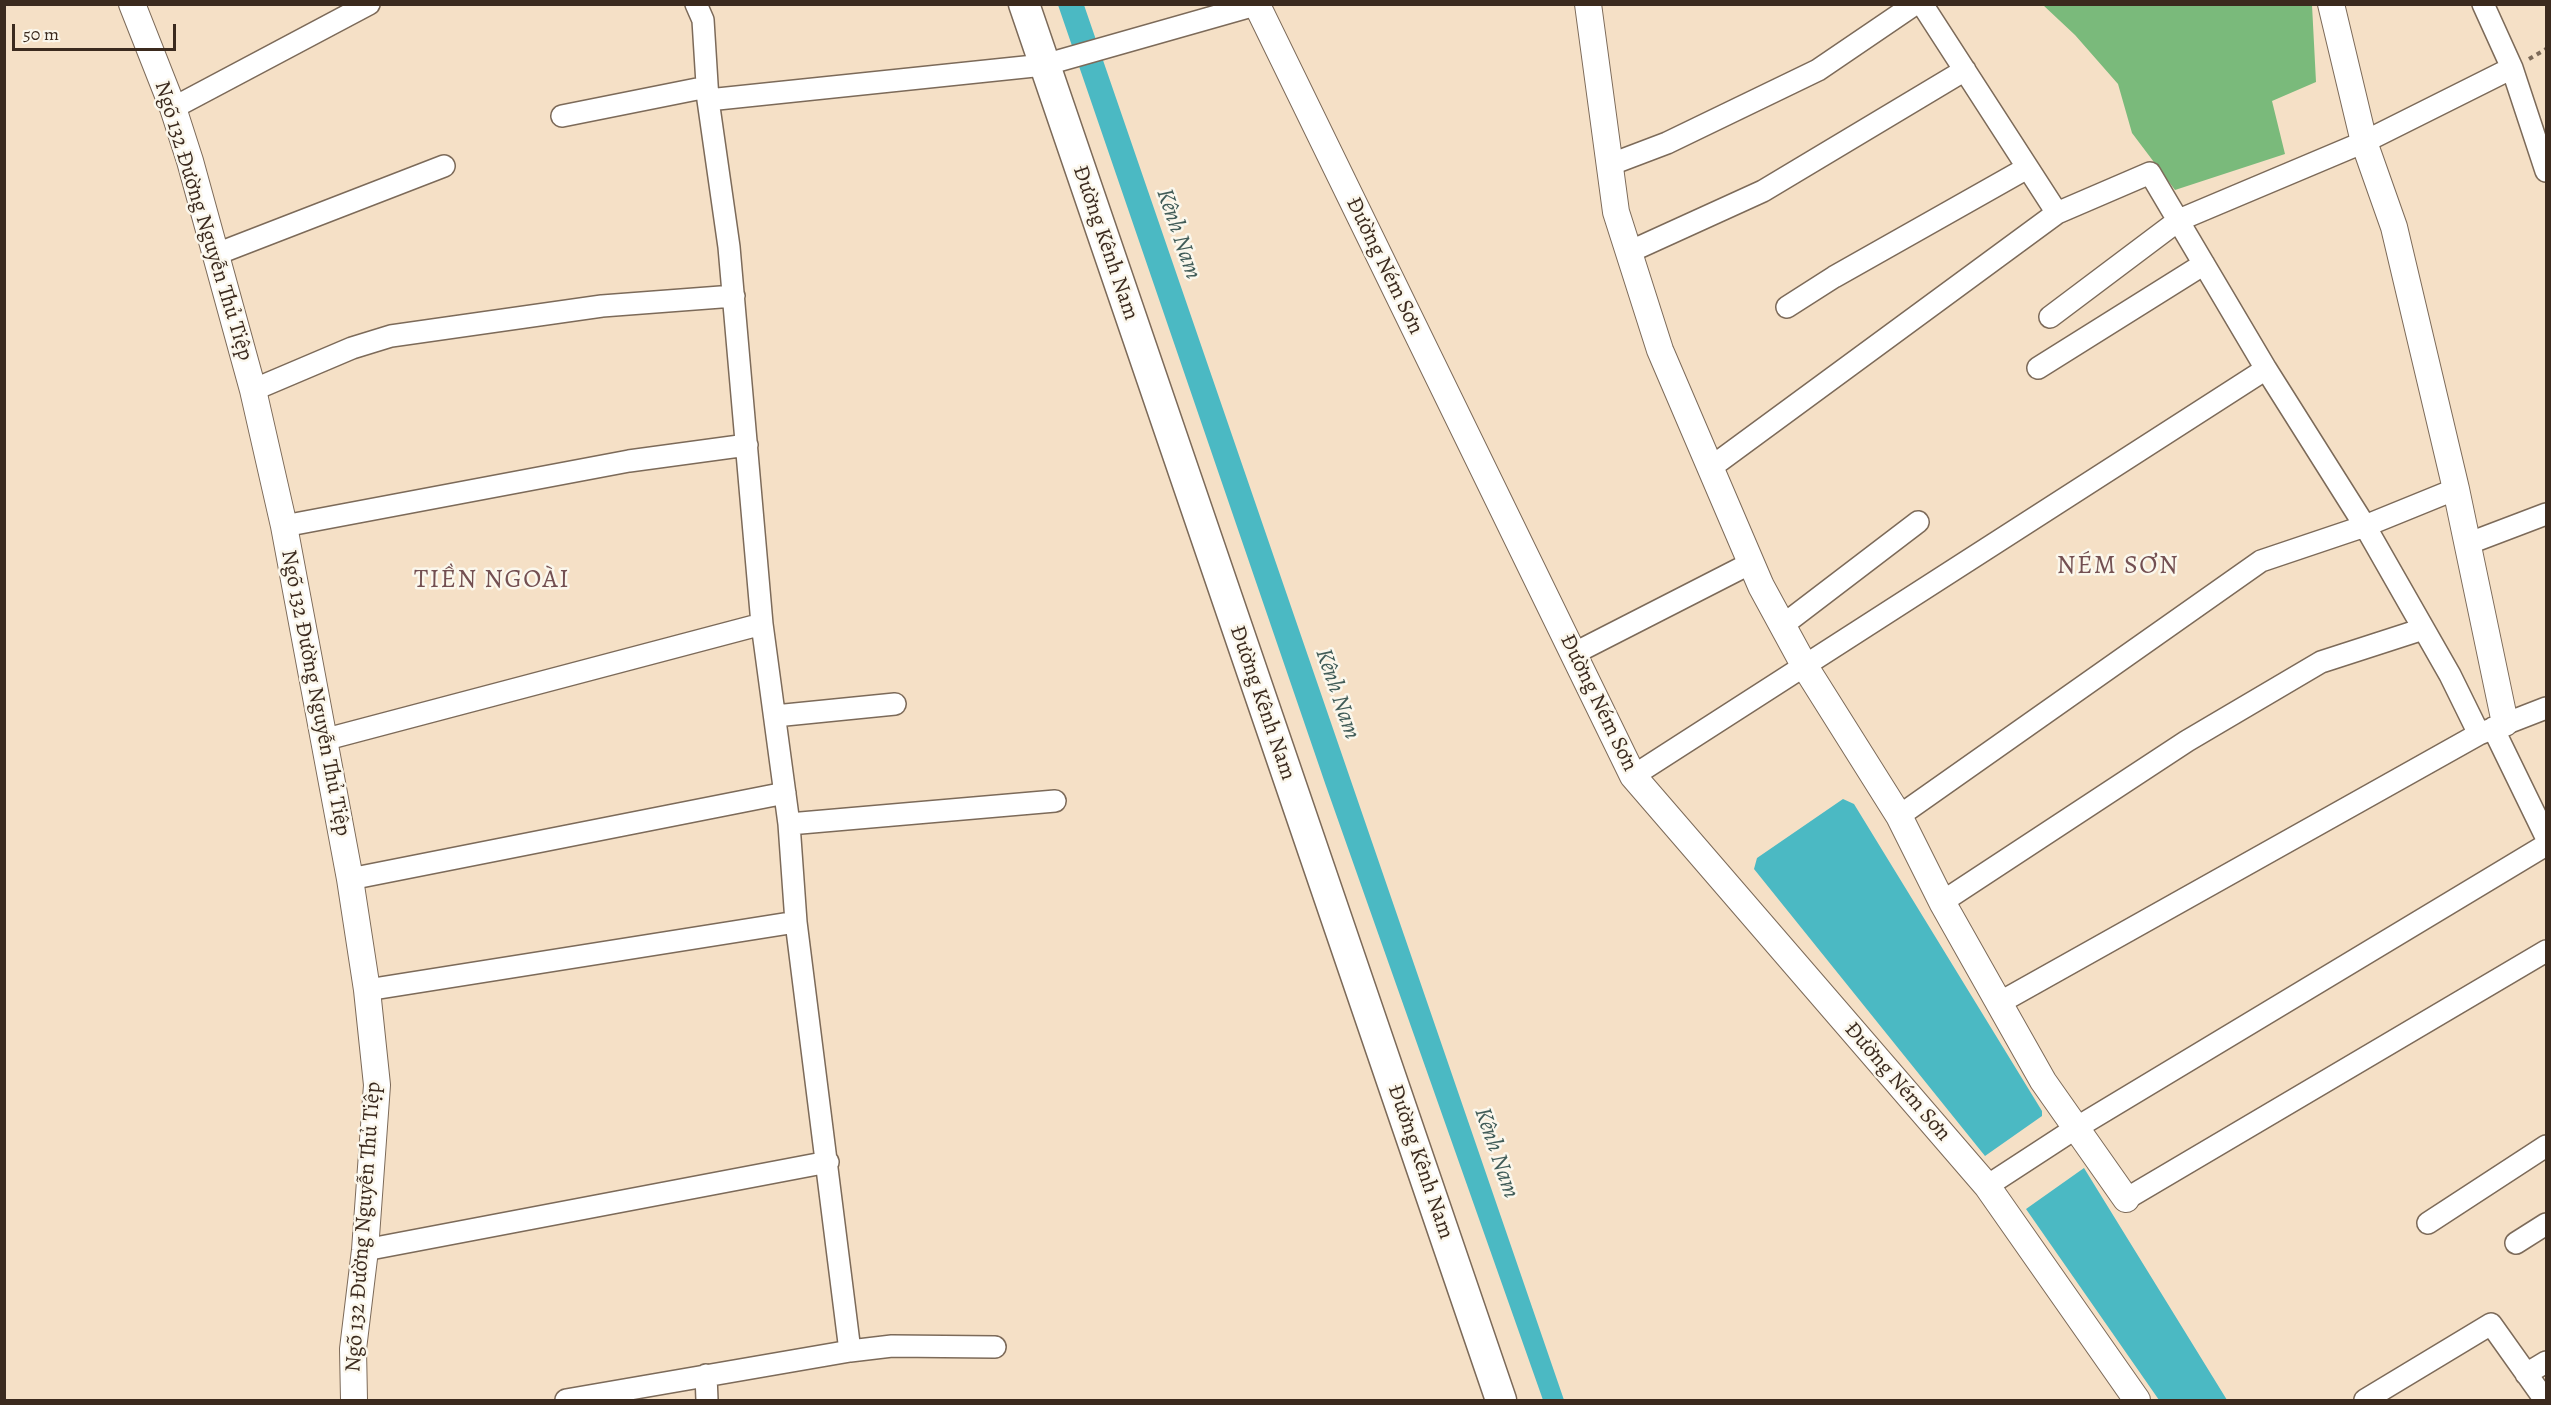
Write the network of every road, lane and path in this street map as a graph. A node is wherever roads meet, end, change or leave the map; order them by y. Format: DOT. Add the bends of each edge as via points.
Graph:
graph roads {
  1 [pos="132,4"];
  2 [pos="369,4"];
  3 [pos="696,4"];
  4 [pos="1024,4"];
  5 [pos="1588,4"];
  6 [pos="1915,4"];
  7 [pos="1922,4"];
  8 [pos="2331,4"];
  9 [pos="2483,4"];
  10 [pos="1258,5"];
  11 [pos="1045,64"];
  12 [pos="2512,68"];
  13 [pos="1965,70"];
  14 [pos="708,94"];
  15 [pos="173,108"];
  16 [pos="562,116"];
  17 [pos="2364,142"];
  18 [pos="1610,165"];
  19 [pos="444,166"];
  20 [pos="2027,168"];
  21 [pos="2547,171"];
  22 [pos="2057,213"];
  23 [pos="2179,220"];
  24 [pos="1629,252"];
  25 [pos="214,255"];
  26 [pos="2204,264"];
  27 [pos="734,296"];
  28 [pos="1787,307"];
  29 [pos="2050,317"];
  30 [pos="2038,368"];
  31 [pos="2266,369"];
  32 [pos="253,390"];
  33 [pos="747,445"];
  34 [pos="1710,468"];
  35 [pos="2456,489"];
  36 [pos="2547,514"];
  37 [pos="1918,522"];
  38 [pos="284,526"];
  39 [pos="2365,526"];
  40 [pos="2467,544"];
  41 [pos="1751,563"];
  42 [pos="762,624"];
  43 [pos="1783,626"];
  44 [pos="2424,629"];
  45 [pos="1573,654"];
  46 [pos="1804,665"];
  47 [pos="895,704"];
  48 [pos="2547,708"];
  49 [pos="774,716"];
  50 [pos="2492,728"];
  51 [pos="323,740"];
  52 [pos="1633,776"];
  53 [pos="785,793"];
  54 [pos="1054,801"];
  55 [pos="1899,816"];
  56 [pos="789,824"];
  57 [pos="2547,837"];
  58 [pos="2547,845"];
  59 [pos="350,879"];
  60 [pos="1942,902"];
  61 [pos="796,922"];
  62 [pos="2547,951"];
  63 [pos="367,990"];
  64 [pos="1999,1002"];
  65 [pos="2076,1128"];
  66 [pos="2547,1146"];
  67 [pos="828,1162"];
  68 [pos="1987,1186"];
  69 [pos="2126,1199"];
  70 [pos="2428,1223"];
  71 [pos="2547,1224"];
  72 [pos="2516,1243"];
  73 [pos="365,1250"];
  74 [pos="995,1347"];
  75 [pos="850,1351"];
  76 [pos="2547,1362"];
  77 [pos="2526,1374"];
  78 [pos="706,1375"];
  79 [pos="354,1401"];
  80 [pos="566,1401"];
  81 [pos="707,1401"];
  82 [pos="1501,1401"];
  83 [pos="2137,1401"];
  84 [pos="2365,1401"];
  85 [pos="2545,1401"];
  1 -- 15 [label="street, Ngõ 132 Đường Nguyễn Thủ Tiệp"];
  2 -- 15 [label="street"];
  3 -- 14 [label="street" via="703,20"];
  4 -- 11 [label="main road, Đường Kênh Nam"];
  5 -- 18 [label="street"];
  6 -- 18 [label="street" via="1818,70 1666,143"];
  7 -- 13 [label="street"];
  8 -- 17 [label="street"];
  9 -- 12 [label="street"];
  10 -- 11 [label="street"];
  10 -- 45 [label="street, Đường Ném Sơn"];
  11 -- 14 [label="street"];
  11 -- 82 [label="main road, Đường Kênh Nam"];
  12 -- 17 [label="street"];
  12 -- 21 [label="street"];
  13 -- 20 [label="street"];
  13 -- 24 [label="street" via="1763,191"];
  14 -- 16 [label="street"];
  14 -- 27 [label="street"];
  15 -- 25 [label="street, Ngõ 132 Đường Nguyễn Thủ Tiệp"];
  17 -- 23 [label="street"];
  17 -- 35 [label="street" via="2394,227"];
  18 -- 24 [label="street" via="1616,212"];
  19 -- 25 [label="street"];
  20 -- 22 [label="street"];
  20 -- 28 [label="street"];
  22 -- 23 [label="street" via="2150,173"];
  22 -- 34 [label="street"];
  23 -- 26 [label="street"];
  23 -- 29 [label="street"];
  24 -- 34 [label="street" via="1660,350"];
  25 -- 32 [label="street, Ngõ 132 Đường Nguyễn Thủ Tiệp"];
  26 -- 30 [label="street"];
  26 -- 31 [label="street"];
  27 -- 32 [label="street" via="602,306 391,336 352,348"];
  27 -- 33 [label="street"];
  31 -- 39 [label="street"];
  31 -- 46 [label="street"];
  32 -- 38 [label="street, Ngõ 132 Đường Nguyễn Thủ Tiệp"];
  33 -- 38 [label="street" via="629,461"];
  33 -- 42 [label="street"];
  34 -- 41 [label="street"];
  35 -- 39 [label="street"];
  35 -- 40 [label="street"];
  36 -- 40 [label="street"];
  37 -- 43 [label="street"];
  38 -- 51 [label="street, Ngõ 132 Đường Nguyễn Thủ Tiệp"];
  39 -- 44 [label="street"];
  39 -- 55 [label="street" via="2261,561"];
  40 -- 50 [label="street"];
  41 -- 43 [label="street"];
  41 -- 45 [label="street"];
  42 -- 49 [label="street"];
  42 -- 51 [label="street"];
  43 -- 46 [label="street"];
  44 -- 50 [label="street"];
  44 -- 60 [label="street" via="2321,662 2187,741"];
  45 -- 52 [label="street, Đường Ném Sơn"];
  46 -- 52 [label="street"];
  46 -- 55 [label="street"];
  47 -- 49 [label="street"];
  48 -- 50 [label="street"];
  49 -- 53 [label="street"];
  50 -- 57 [label="street"];
  50 -- 64 [label="street"];
  51 -- 59 [label="street, Ngõ 132 Đường Nguyễn Thủ Tiệp"];
  52 -- 68 [label="street, Đường Ném Sơn"];
  53 -- 56 [label="street"];
  53 -- 59 [label="street"];
  54 -- 56 [label="street"];
  55 -- 60 [label="street"];
  56 -- 61 [label="street"];
  58 -- 65 [label="street"];
  59 -- 63 [label="street, Ngõ 132 Đường Nguyễn Thủ Tiệp"];
  60 -- 64 [label="street"];
  61 -- 63 [label="street"];
  61 -- 67 [label="street"];
  62 -- 69 [label="street"];
  63 -- 73 [label="street, Ngõ 132 Đường Nguyễn Thủ Tiệp" via="377,1085"];
  64 -- 65 [label="street" via="2043,1081"];
  65 -- 68 [label="street"];
  65 -- 69 [label="street"];
  66 -- 70 [label="street"];
  67 -- 73 [label="street"];
  67 -- 75 [label="street"];
  68 -- 83 [label="street, Đường Ném Sơn"];
  71 -- 72 [label="street"];
  73 -- 79 [label="street, Ngõ 132 Đường Nguyễn Thủ Tiệp" via="353,1349"];
  74 -- 75 [label="street" via="892,1346"];
  75 -- 78 [label="street"];
  76 -- 77 [label="street"];
  77 -- 84 [label="street" via="2491,1324"];
  77 -- 85 [label="street"];
  78 -- 80 [label="street"];
  78 -- 81 [label="street"];
}
